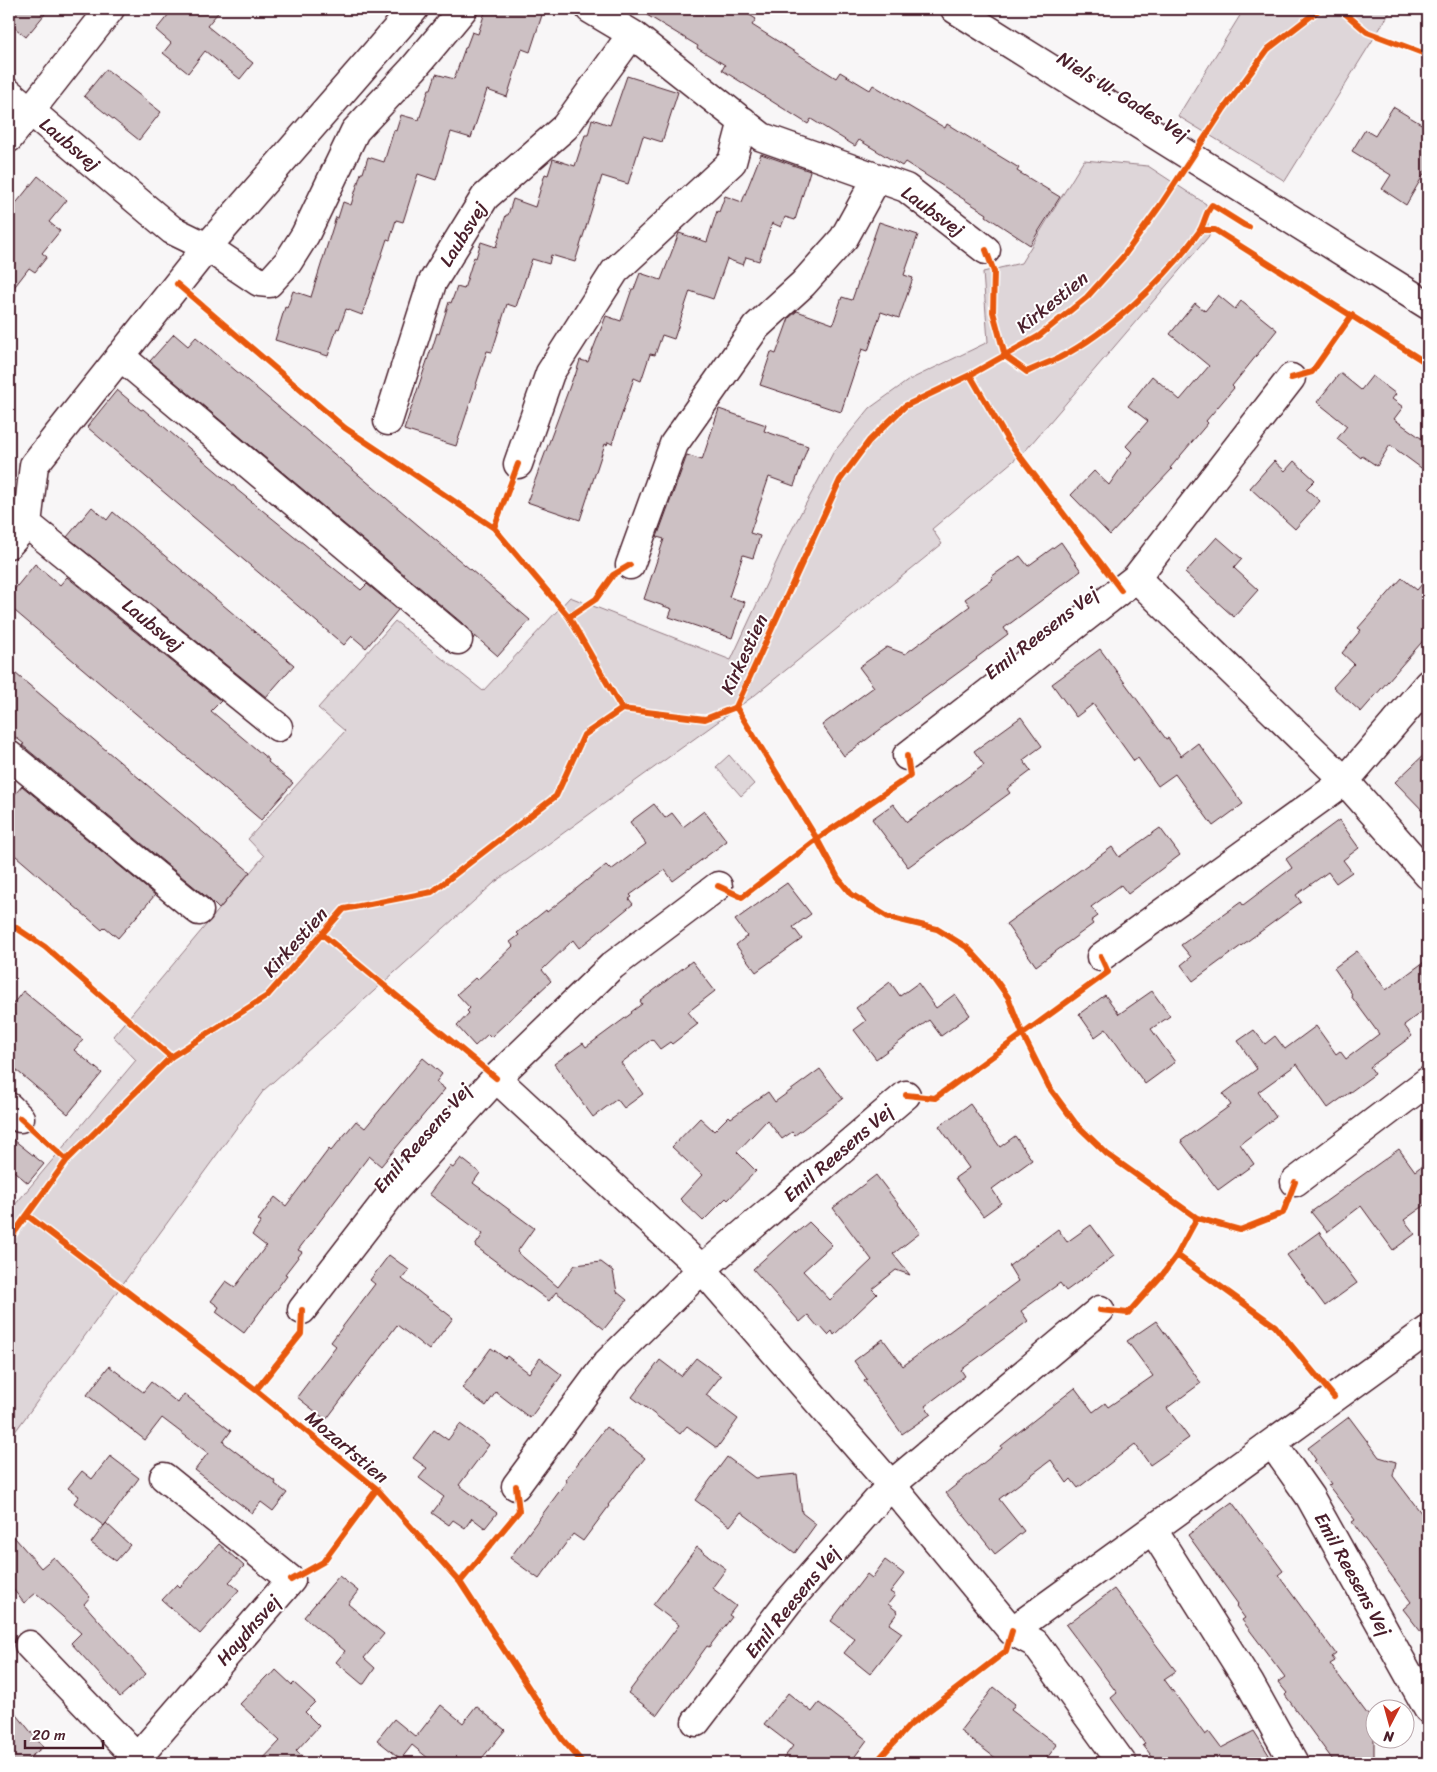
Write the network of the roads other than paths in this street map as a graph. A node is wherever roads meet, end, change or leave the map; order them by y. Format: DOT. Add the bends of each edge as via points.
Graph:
graph roads {
  1 [pos="110,9"];
  2 [pos="414,9"];
  3 [pos="463,9"];
  4 [pos="590,9"];
  5 [pos="955,9"];
  6 [pos="632,34"];
  7 [pos="9,93"];
  8 [pos="30,111"];
  9 [pos="742,121"];
  10 [pos="9,138"];
  11 [pos="877,178"];
  12 [pos="207,247"];
  13 [pos="986,250"];
  14 [pos="1428,305"];
  15 [pos="120,356"];
  16 [pos="1291,378"];
  17 [pos="388,421"];
  18 [pos="518,464"];
  19 [pos="27,524"];
  20 [pos="9,544"];
  21 [pos="630,565"];
  22 [pos="1136,578"];
  23 [pos="458,640"];
  24 [pos="1428,684"];
  25 [pos="278,727"];
  26 [pos="9,755"];
  27 [pos="907,756"];
  28 [pos="1345,781"];
  29 [pos="1428,875"];
  30 [pos="718,886"];
  31 [pos="199,912"];
  32 [pos="1101,957"];
  33 [pos="496,1078"];
  34 [pos="1428,1081"];
  35 [pos="906,1095"];
  36 [pos="1295,1182"];
  37 [pos="702,1269"];
  38 [pos="302,1310"];
  39 [pos="1100,1310"];
  40 [pos="1428,1331"];
  41 [pos="1272,1443"];
  42 [pos="164,1477"];
  43 [pos="892,1485"];
  44 [pos="516,1486"];
  45 [pos="1153,1530"];
  46 [pos="1012,1631"];
  47 [pos="29,1645"];
  48 [pos="1428,1709"];
  49 [pos="696,1722"];
  50 [pos="134,1761"];
  51 [pos="1122,1763"];
  52 [pos="1294,1763"];
  1 -- 8 [label="street, Laubsvej"];
  2 -- 12 [label="street"];
  3 -- 12 [label="street, Laubsvej" via="355,132 305,235 288,262 269,282 259,282"];
  4 -- 6 [label="street, Laubsvej"];
  5 -- 14 [label="street, Niels W. Gades Vej"];
  6 -- 9 [label="street, Laubsvej"];
  6 -- 17 [label="street, Laubsvej" via="565,127 485,197 432,283"];
  7 -- 8 [label="street, Laubsvej"];
  8 -- 10 [label="street, Laubsvej"];
  8 -- 12 [label="street, Laubsvej" via="172,230"];
  9 -- 11 [label="street, Laubsvej" via="762,137"];
  9 -- 18 [label="street" via="732,162 615,272 550,373"];
  11 -- 13 [label="street, Laubsvej" via="906,188"];
  11 -- 21 [label="street, Laubsvej" via="844,238 803,284 756,327 674,444"];
  12 -- 15 [label="street"];
  15 -- 19 [label="street" via="34,465"];
  15 -- 23 [label="street"];
  16 -- 22 [label="street, Emil Reesens Vej"];
  19 -- 20 [label="street"];
  19 -- 25 [label="street, Laubsvej"];
  22 -- 27 [label="street, Emil Reesens Vej"];
  22 -- 28 [label="street"];
  24 -- 28 [label="street"];
  26 -- 31 [label="street"];
  28 -- 29 [label="street"];
  28 -- 32 [label="street"];
  30 -- 33 [label="street, Emil Reesens Vej" via="612,966"];
  33 -- 37 [label="street, Emil Reesens Vej"];
  33 -- 38 [label="street, Emil Reesens Vej" via="396,1188"];
  34 -- 36 [label="street"];
  35 -- 37 [label="street, Emil Reesens Vej"];
  37 -- 43 [label="street, Emil Reesens Vej"];
  37 -- 44 [label="street, Emil Reesens Vej" via="607,1364"];
  39 -- 43 [label="street, Emil Reesens Vej"];
  40 -- 41 [label="street"];
  41 -- 45 [label="street"];
  41 -- 48 [label="street, Emil Reesens Vej" via="1310,1497"];
  42 -- 50 [label="street, Haydnsvej" via="291,1580"];
  43 -- 46 [label="street, Emil Reesens Vej"];
  43 -- 49 [label="street, Emil Reesens Vej" via="788,1602"];
  45 -- 46 [label="street"];
  45 -- 52 [label="street" via="1250,1684"];
  46 -- 51 [label="street, Emil Reesens Vej" via="1035,1643"];
  47 -- 50 [label="street, Haydnsvej"];
}
